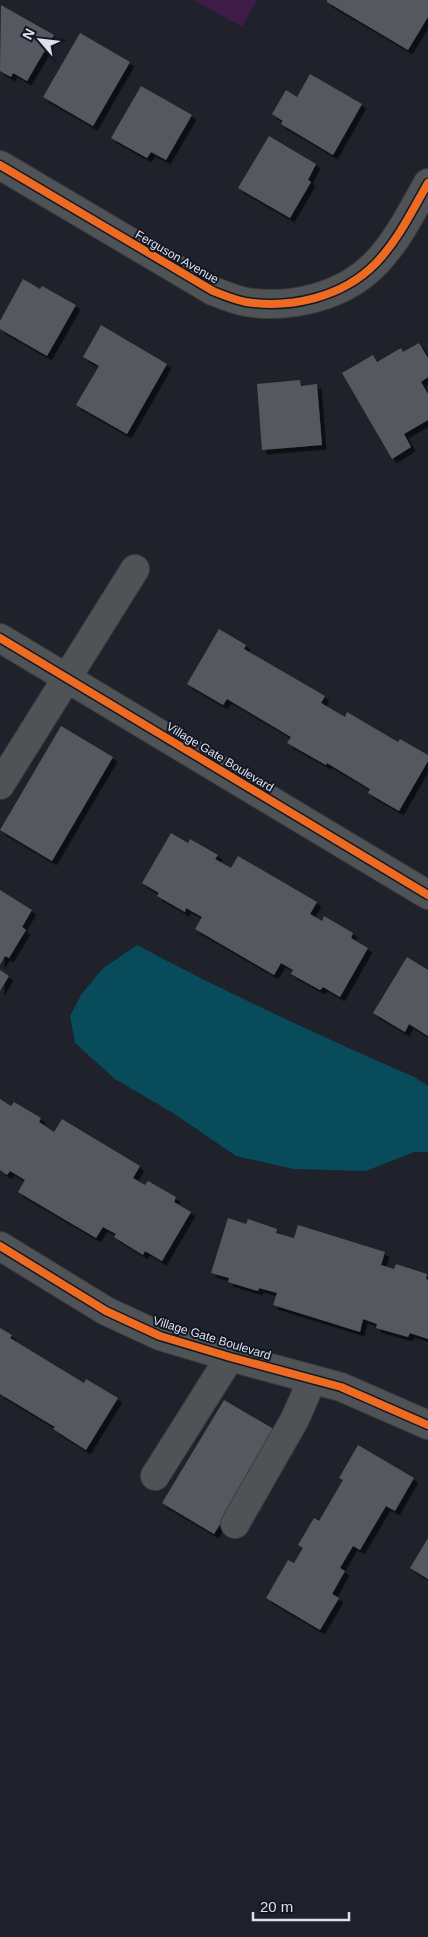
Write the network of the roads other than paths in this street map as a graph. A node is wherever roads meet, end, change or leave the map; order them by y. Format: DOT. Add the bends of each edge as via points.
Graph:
graph roads {
  1 [pos="0,165"];
  2 [pos="428,183"];
  3 [pos="135,569"];
  4 [pos="0,638"];
  5 [pos="68,678"];
  6 [pos="0,785"];
  7 [pos="428,895"];
  8 [pos="0,1246"];
  9 [pos="230,1357"];
  10 [pos="312,1380"];
  11 [pos="428,1426"];
  12 [pos="155,1476"];
  13 [pos="235,1524"];
  1 -- 2 [label="street, Ferguson Avenue" via="213,292 244,302 277,305 312,300 345,286 375,264 396,239"];
  3 -- 5 [label="street"];
  4 -- 5 [label="street, Village Gate Boulevard"];
  5 -- 6 [label="street"];
  5 -- 7 [label="street, Village Gate Boulevard"];
  8 -- 9 [label="street, Village Gate Boulevard" via="106,1311 160,1336"];
  9 -- 10 [label="street, Village Gate Boulevard"];
  9 -- 12 [label="street"];
  10 -- 11 [label="street, Village Gate Boulevard" via="341,1387"];
  10 -- 13 [label="street" via="295,1419"];
}
